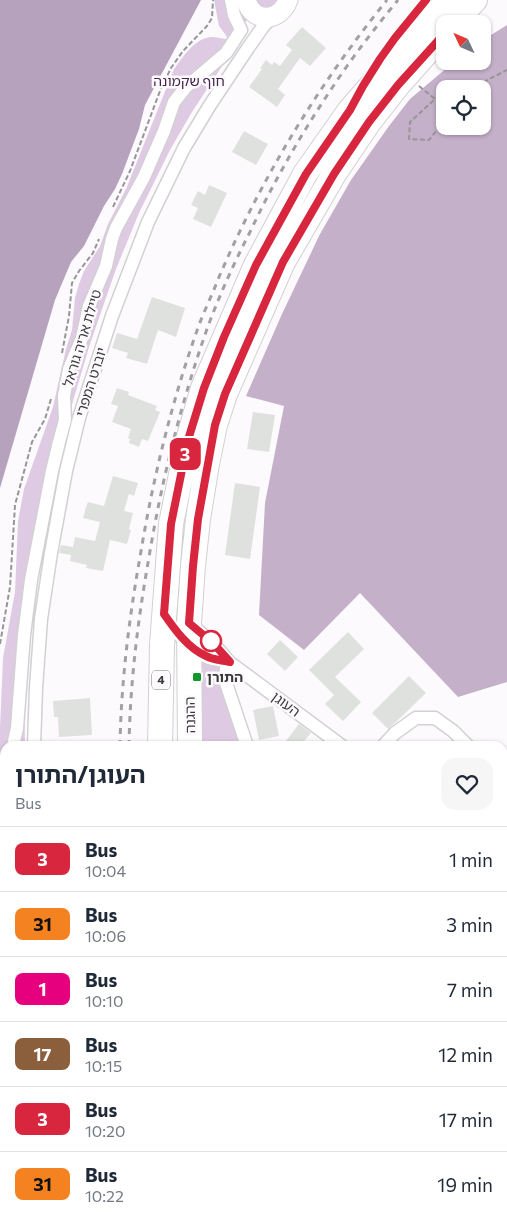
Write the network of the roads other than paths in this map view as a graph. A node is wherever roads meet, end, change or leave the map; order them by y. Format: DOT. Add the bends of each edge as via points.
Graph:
graph roads {
  1 [pos="231,0"];
  2 [pos="288,0"];
  3 [pos="426,0"];
  4 [pos="248,4"];
  5 [pos="464,7"];
  6 [pos="276,16"];
  7 [pos="436,42"];
  8 [pos="248,48"];
  9 [pos="350,110"];
  10 [pos="164,614"];
  11 [pos="189,634"];
  12 [pos="230,662"];
  13 [pos="15,741"];
  14 [pos="34,741"];
  15 [pos="160,741"];
  16 [pos="190,741"];
  17 [pos="245,741"];
  18 [pos="335,741"];
  19 [pos="388,741"];
  20 [pos="463,741"];
  1 -- 13 [label="street, טיילת אריה גוראל" via="241,30 226,53 186,87 174,102 144,177 116,228 106,266 89,306 82,338 69,369 64,396 65,420 31,580"];
  2 -- 6 [label="street"];
  3 -- 9 [label="highway" via="380,59"];
  4 -- 6 [label="street" via="255,14"];
  4 -- 8 [label="street, יוברט המפרי" via="253,18"];
  5 -- 9 [label="highway, ההגנה / 4" via="410,41"];
  6 -- 8 [label="street, יוברט המפרי" via="267,22"];
  7 -- 11 [label="highway, ההגנה / 4" via="369,122 334,174 283,262 228,385 215,425 198,519"];
  8 -- 14 [label="street, יוברט המפרי" via="184,148 148,222 112,316 79,418 66,471 41,618"];
  9 -- 10 [label="highway, ההגנה / 4" via="306,174 256,265 204,388 188,440 171,524"];
  10 -- 11 [label="street, העוגן" via="176,631"];
  10 -- 15 [label="highway, ההגנה / 4"];
  11 -- 12 [label="street, העוגן" via="214,644"];
  11 -- 12 [label="street, העוגן" via="207,657"];
  11 -- 16 [label="highway, ההגנה / 4"];
  12 -- 17 [label="street" via="225,680"];
  12 -- 18 [label="street, העוגן"];
  19 -- 20 [label="street" via="416,718 435,718"];
}
